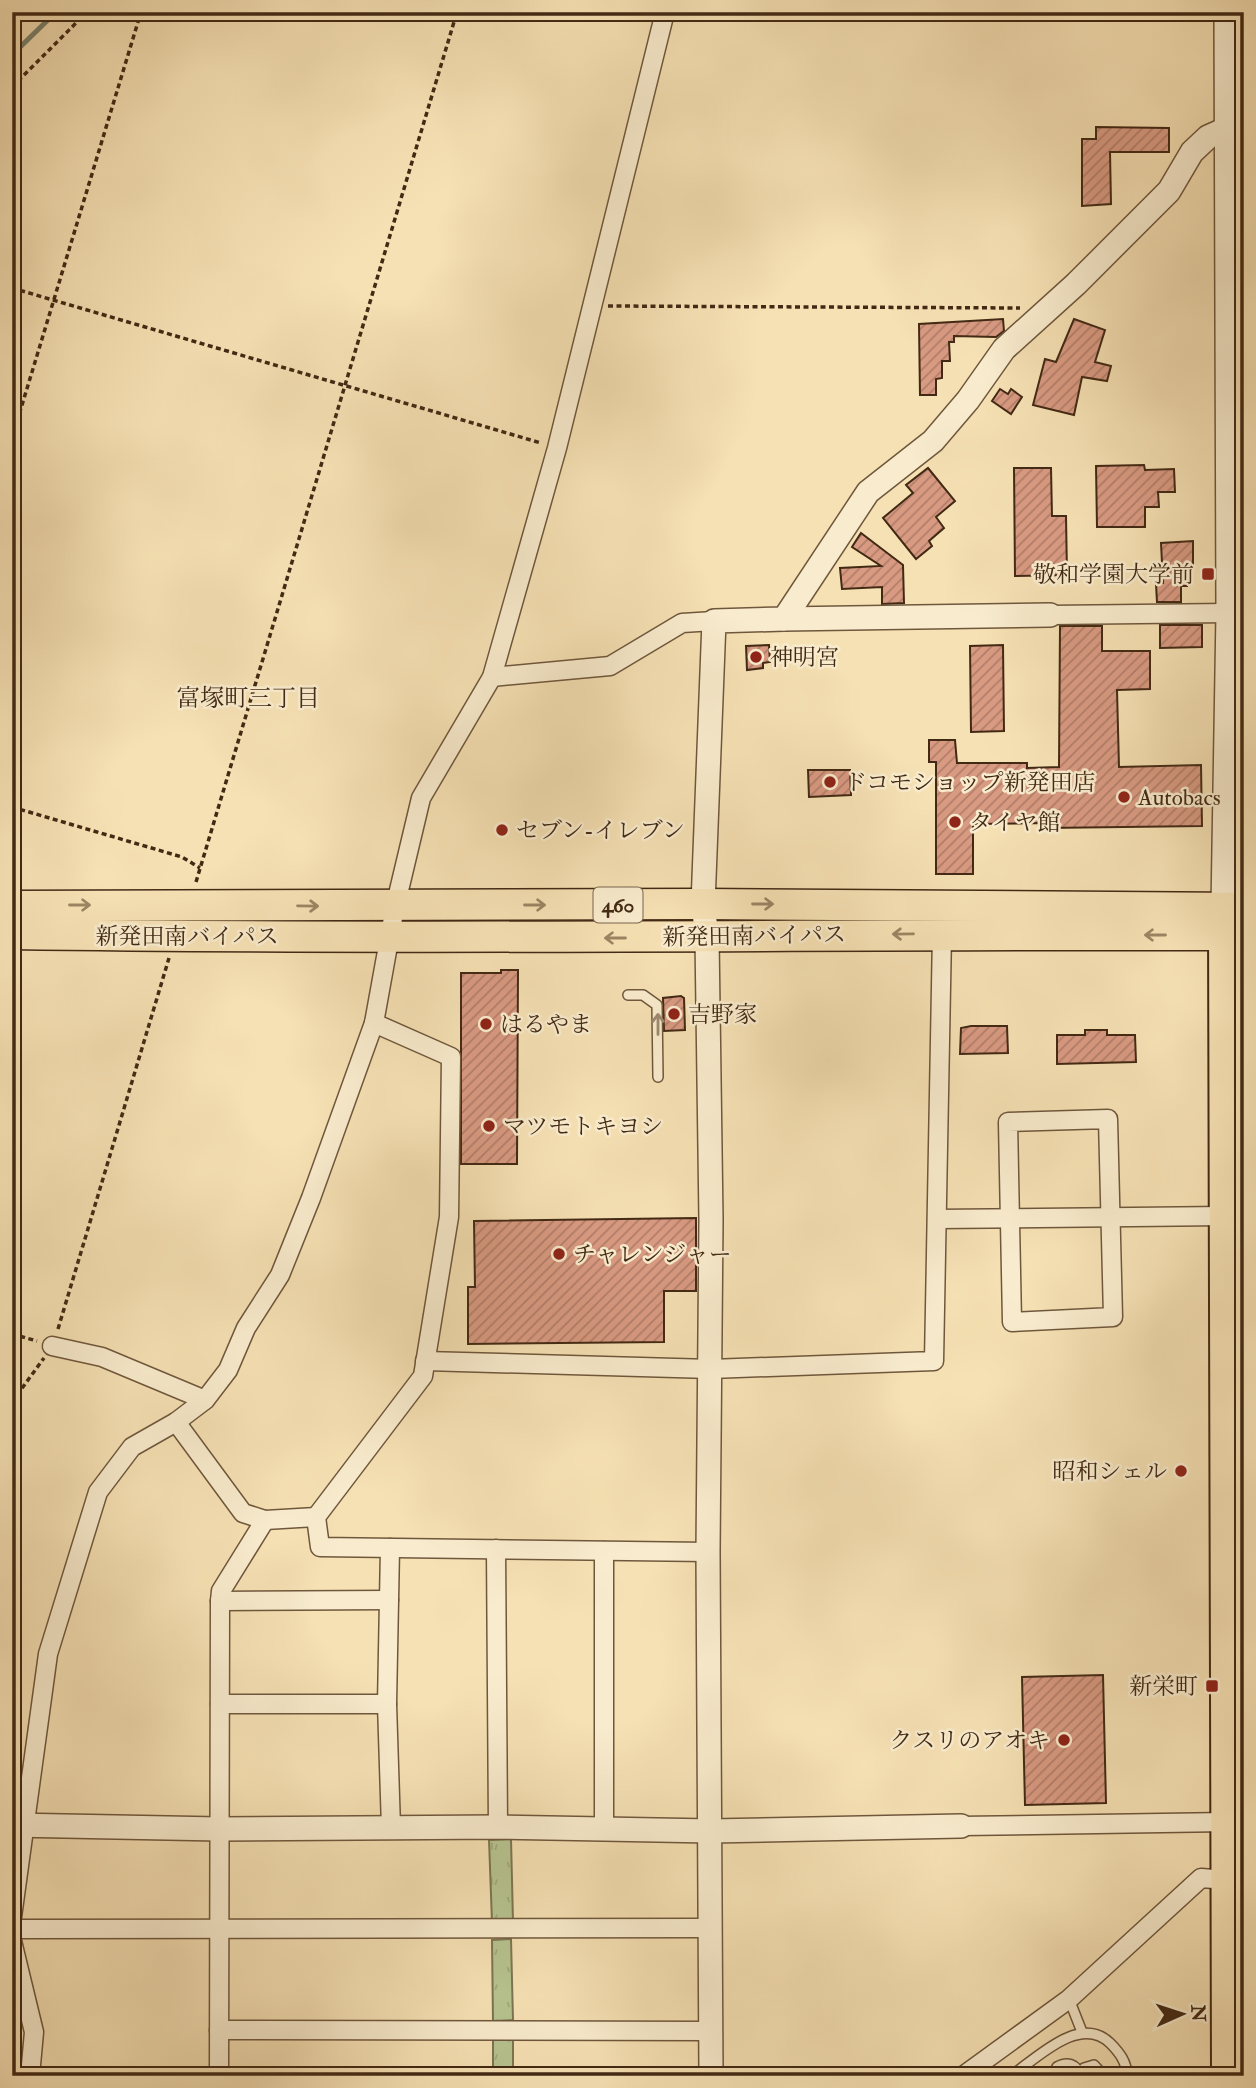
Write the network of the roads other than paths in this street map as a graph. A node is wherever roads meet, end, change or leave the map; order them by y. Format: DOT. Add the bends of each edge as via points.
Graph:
graph roads {
  1 [pos="665,12"];
  2 [pos="1226,12"];
  3 [pos="1235,127"];
  4 [pos="1236,519"];
  5 [pos="1228,613"];
  6 [pos="1049,615"];
  7 [pos="784,619"];
  8 [pos="713,621"];
  9 [pos="492,677"];
  10 [pos="703,904"];
  11 [pos="12,906"];
  12 [pos="395,906"];
  13 [pos="1233,921"];
  14 [pos="942,933"];
  15 [pos="12,934"];
  16 [pos="389,936"];
  17 [pos="708,938"];
  18 [pos="628,995"];
  19 [pos="373,1023"];
  20 [pos="658,1077"];
  21 [pos="1225,1216"];
  22 [pos="1111,1217"];
  23 [pos="937,1219"];
  24 [pos="1009,1219"];
  25 [pos="1235,1319"];
  26 [pos="52,1346"];
  27 [pos="425,1361"];
  28 [pos="711,1369"];
  29 [pos="205,1400"];
  30 [pos="176,1422"];
  31 [pos="316,1517"];
  32 [pos="265,1520"];
  33 [pos="390,1548"];
  34 [pos="496,1549"];
  35 [pos="604,1550"];
  36 [pos="708,1552"];
  37 [pos="389,1600"];
  38 [pos="220,1601"];
  39 [pos="220,1704"];
  40 [pos="387,1704"];
  41 [pos="1235,1822"];
  42 [pos="19,1825"];
  43 [pos="961,1826"];
  44 [pos="498,1827"];
  45 [pos="391,1828"];
  46 [pos="219,1829"];
  47 [pos="604,1831"];
  48 [pos="712,1832"];
  49 [pos="1227,1880"];
  50 [pos="12,1917"];
  51 [pos="711,1928"];
  52 [pos="12,1929"];
  53 [pos="220,1930"];
  54 [pos="12,1941"];
  55 [pos="1235,1992"];
  56 [pos="1069,1999"];
  57 [pos="219,2030"];
  58 [pos="711,2031"];
  59 [pos="1083,2032"];
  60 [pos="30,2076"];
  61 [pos="219,2076"];
  62 [pos="711,2076"];
  63 [pos="963,2076"];
  64 [pos="1011,2076"];
  65 [pos="1053,2076"];
  66 [pos="1080,2076"];
  67 [pos="1104,2076"];
  68 [pos="1127,2076"];
  69 [pos="1226,2076"];
  1 -- 9 [label="street" via="594,306"];
  2 -- 3 [label="street"];
  3 -- 4 [label="street"];
  3 -- 7 [label="street" via="1208,137 1192,152 1169,191 1004,349 933,441 868,492"];
  4 -- 5 [label="street"];
  5 -- 6 [label="street"];
  5 -- 13 [label="street"];
  6 -- 7 [label="street"];
  7 -- 8 [label="street"];
  8 -- 9 [label="street" via="682,623 610,666"];
  8 -- 10 [label="street"];
  9 -- 12 [label="street" via="421,798"];
  12 -- 10 [label="highway, 新発田南バイパス / 460, one-way"];
  10 -- 13 [label="highway, 新発田南バイパス / 460, one-way"];
  10 -- 17 [label="street"];
  11 -- 12 [label="highway, 新発田南バイパス / 460, one-way"];
  12 -- 16 [label="street"];
  13 -- 14 [label="highway, 新発田南バイパス / 460, one-way"];
  13 -- 21 [label="main road"];
  14 -- 17 [label="highway, 新発田南バイパス / 460, one-way"];
  14 -- 23 [label="street"];
  15 -- 16 [label="highway, 新発田南バイパス / 460"];
  17 -- 16 [label="highway, 新発田南バイパス / 460, one-way"];
  16 -- 19 [label="street"];
  17 -- 28 [label="street"];
  20 -- 18 [label="lane, one-way" via="657,1005 643,995"];
  19 -- 27 [label="street" via="451,1057 449,1217"];
  19 -- 29 [label="street" via="280,1275 246,1328 228,1370"];
  21 -- 22 [label="street"];
  21 -- 25 [label="main road"];
  22 -- 24 [label="street"];
  22 -- 24 [label="street" via="1108,1119 1008,1122"];
  22 -- 24 [label="street" via="1113,1317 1012,1322"];
  23 -- 24 [label="street"];
  23 -- 28 [label="street" via="934,1361"];
  25 -- 41 [label="main road"];
  26 -- 29 [label="street" via="102,1357"];
  27 -- 28 [label="street"];
  27 -- 31 [label="street" via="423,1376"];
  28 -- 36 [label="street"];
  29 -- 30 [label="street"];
  30 -- 32 [label="street" via="243,1513"];
  30 -- 42 [label="street" via="132,1447 99,1492 48,1654"];
  31 -- 32 [label="street"];
  31 -- 33 [label="street" via="320,1547"];
  32 -- 38 [label="street" via="221,1591"];
  33 -- 34 [label="street"];
  33 -- 37 [label="street"];
  34 -- 35 [label="street"];
  34 -- 44 [label="street"];
  35 -- 36 [label="street"];
  35 -- 47 [label="street"];
  36 -- 48 [label="street"];
  37 -- 38 [label="street"];
  37 -- 40 [label="street"];
  38 -- 39 [label="street"];
  39 -- 40 [label="street"];
  39 -- 46 [label="street"];
  40 -- 45 [label="street"];
  41 -- 43 [label="street"];
  41 -- 49 [label="main road"];
  42 -- 46 [label="street"];
  42 -- 50 [label="street"];
  43 -- 48 [label="street"];
  44 -- 45 [label="street"];
  44 -- 47 [label="street"];
  45 -- 46 [label="street"];
  46 -- 53 [label="street"];
  47 -- 48 [label="street"];
  48 -- 51 [label="street"];
  49 -- 55 [label="main road"];
  49 -- 56 [label="street" via="1201,1878"];
  51 -- 53 [label="street"];
  51 -- 58 [label="street"];
  52 -- 53 [label="street"];
  53 -- 57 [label="street"];
  54 -- 60 [label="street" via="34,2032"];
  55 -- 69 [label="main road"];
  56 -- 59 [label="lane"];
  56 -- 63 [label="street"];
  57 -- 58 [label="street"];
  57 -- 61 [label="street"];
  58 -- 62 [label="street"];
  59 -- 64 [label="lane" via="1062,2040"];
  59 -- 68 [label="lane" via="1101,2034 1120,2052"];
  65 -- 66 [label="lane" via="1057,2067 1069,2063"];
  66 -- 67 [label="lane" via="1084,2068 1094,2065"];
}
